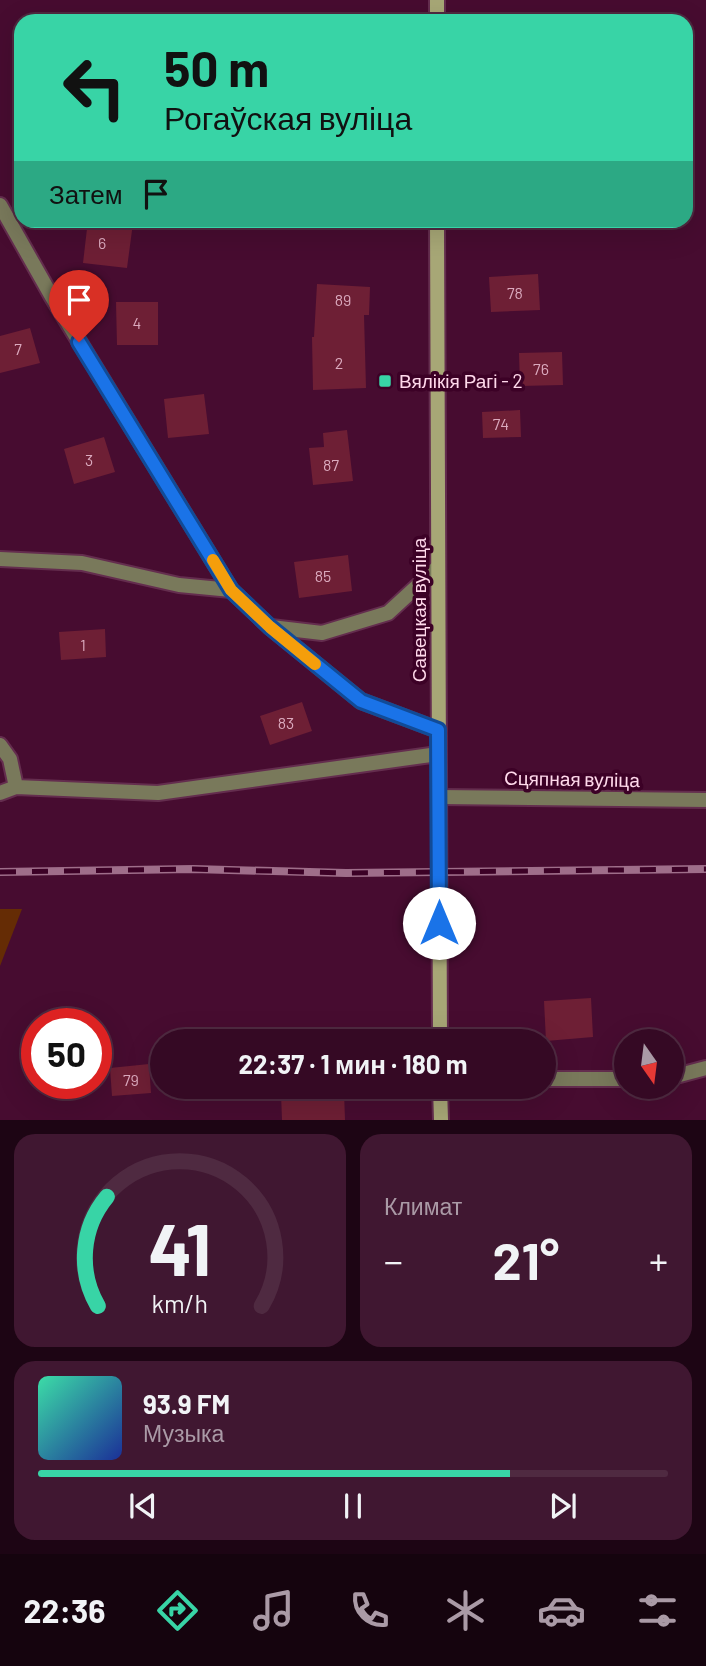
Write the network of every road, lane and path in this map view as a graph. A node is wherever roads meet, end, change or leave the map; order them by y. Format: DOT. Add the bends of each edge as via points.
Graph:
graph roads {
  1 [pos="0,205"];
  2 [pos="437,228"];
  3 [pos="0,559"];
  4 [pos="438,567"];
  5 [pos="231,590"];
  6 [pos="270,627"];
  7 [pos="438,730"];
  8 [pos="0,745"];
  9 [pos="438,754"];
  10 [pos="16,787"];
  11 [pos="0,793"];
  12 [pos="439,797"];
  13 [pos="706,800"];
  14 [pos="440,1029"];
  15 [pos="706,1068"];
  16 [pos="684,1074"];
  17 [pos="556,1079"];
  18 [pos="614,1079"];
  19 [pos="440,1099"];
  20 [pos="441,1120"];
  1 -- 5 [label="street"];
  2 -- 4 [label="main road, Савецкая вуліца"];
  3 -- 5 [label="street" via="82,563 179,585"];
  4 -- 6 [label="street" via="388,613 322,633"];
  4 -- 7 [label="main road, Савецкая вуліца"];
  5 -- 6 [label="street"];
  6 -- 7 [label="street" via="361,701"];
  7 -- 9 [label="main road, Савецкая вуліца"];
  8 -- 10 [label="street" via="10,760"];
  9 -- 10 [label="street" via="158,793"];
  9 -- 12 [label="main road, Савецкая вуліца"];
  10 -- 11 [label="street"];
  12 -- 13 [label="street, Сцяпная вуліца"];
  12 -- 14 [label="main road, Савецкая вуліца"];
  15 -- 16 [label="street"];
  17 -- 18 [label="street"];
  19 -- 20 [label="main road"];
}
